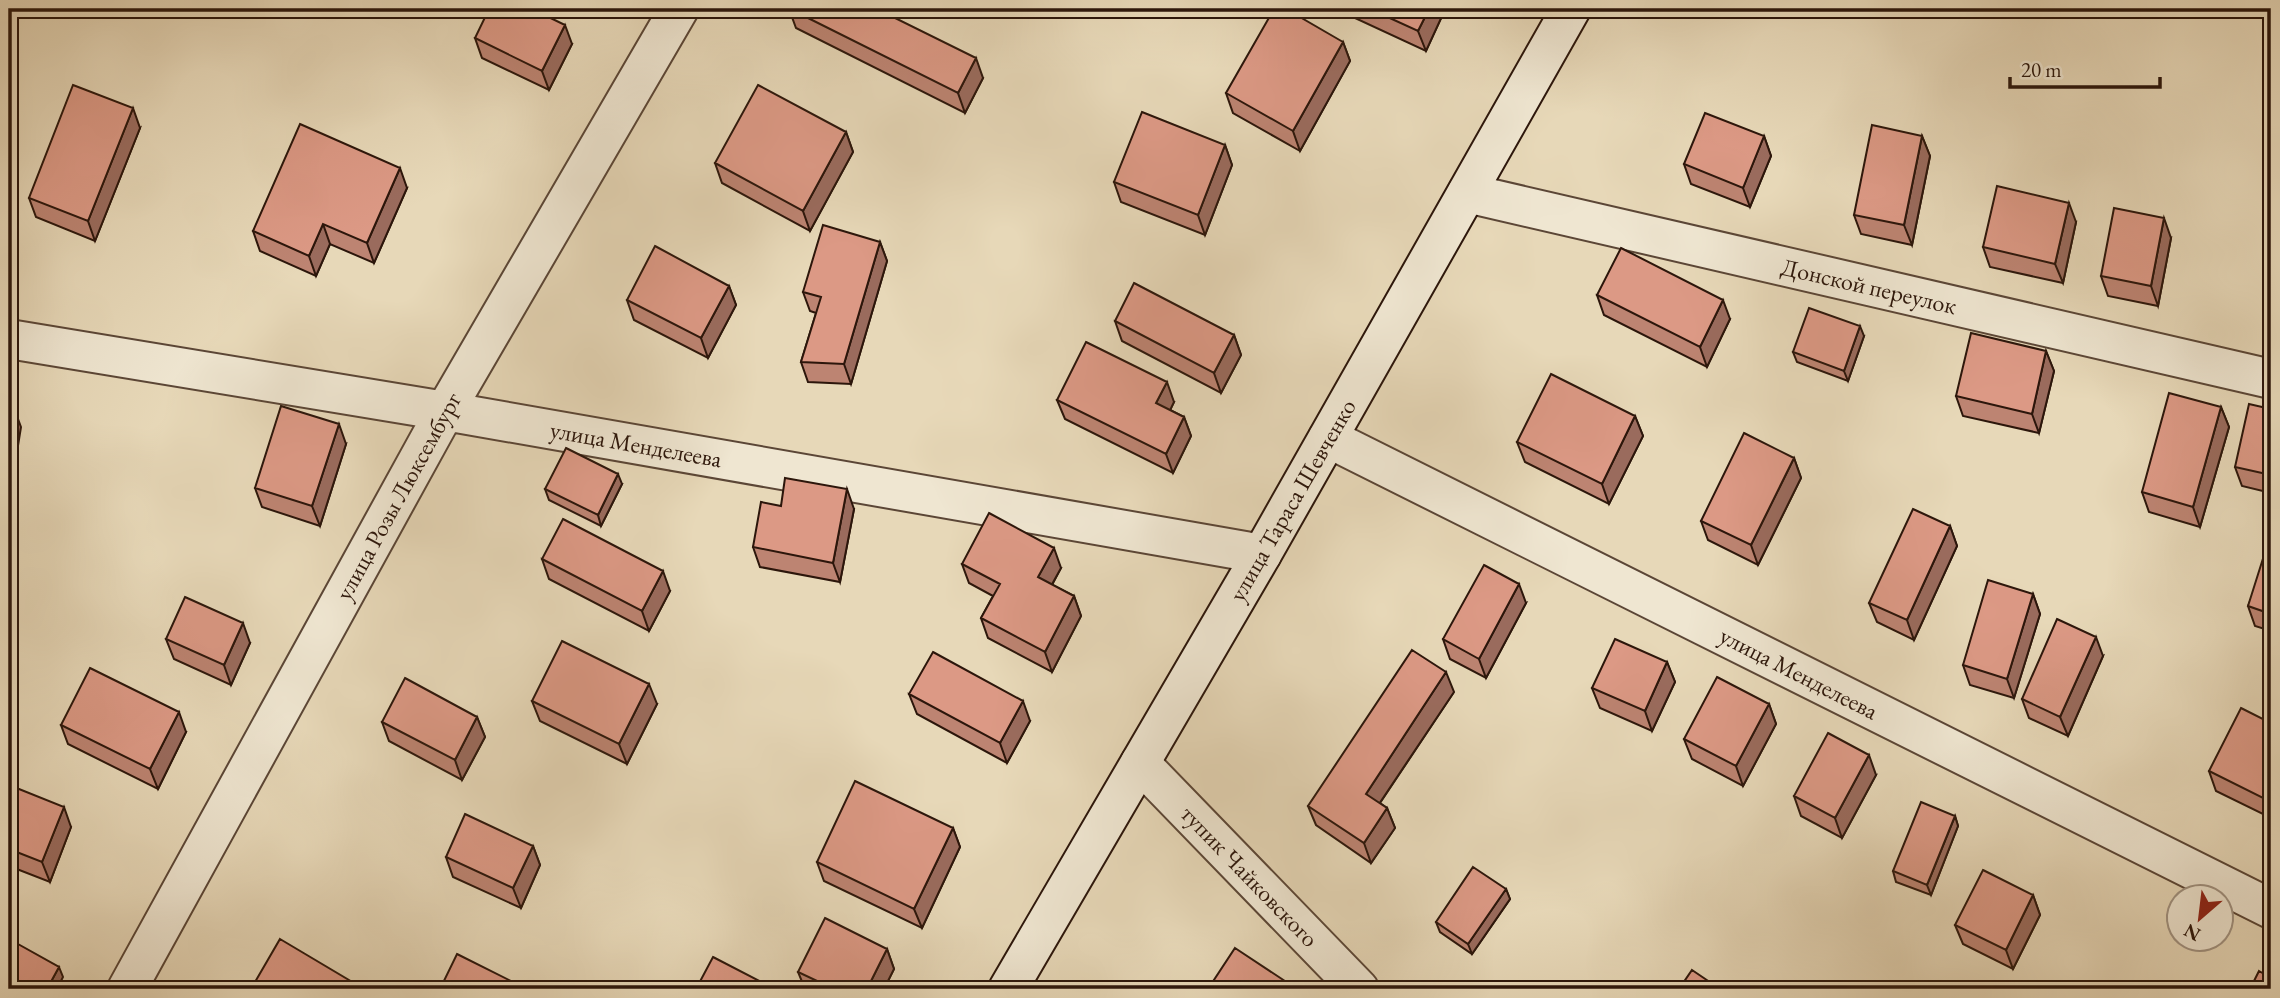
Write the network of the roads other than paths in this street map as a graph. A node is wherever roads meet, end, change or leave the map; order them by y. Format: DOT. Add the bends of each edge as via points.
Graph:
graph roads {
  1 [pos="679,9"];
  2 [pos="1571,9"];
  3 [pos="1467,193"];
  4 [pos="9,339"];
  5 [pos="2271,379"];
  6 [pos="445,411"];
  7 [pos="1328,438"];
  8 [pos="1262,554"];
  9 [pos="1140,762"];
  10 [pos="2271,909"];
  11 [pos="127,989"];
  12 [pos="1008,989"];
  13 [pos="1359,989"];
  1 -- 6 [label="street, улица Розы Люксембург"];
  2 -- 3 [label="street, улица Тараса Шевченко"];
  3 -- 5 [label="street, Донской переулок"];
  3 -- 7 [label="street, улица Тараса Шевченко"];
  4 -- 6 [label="street, улица Менделеева"];
  6 -- 8 [label="street, улица Менделеева"];
  6 -- 11 [label="street, улица Розы Люксембург"];
  7 -- 8 [label="street, улица Тараса Шевченко"];
  7 -- 10 [label="street, улица Менделеева"];
  8 -- 9 [label="street, улица Тараса Шевченко"];
  9 -- 12 [label="street, улица Тараса Шевченко"];
  9 -- 13 [label="street, тупик Чайковского"];
}
